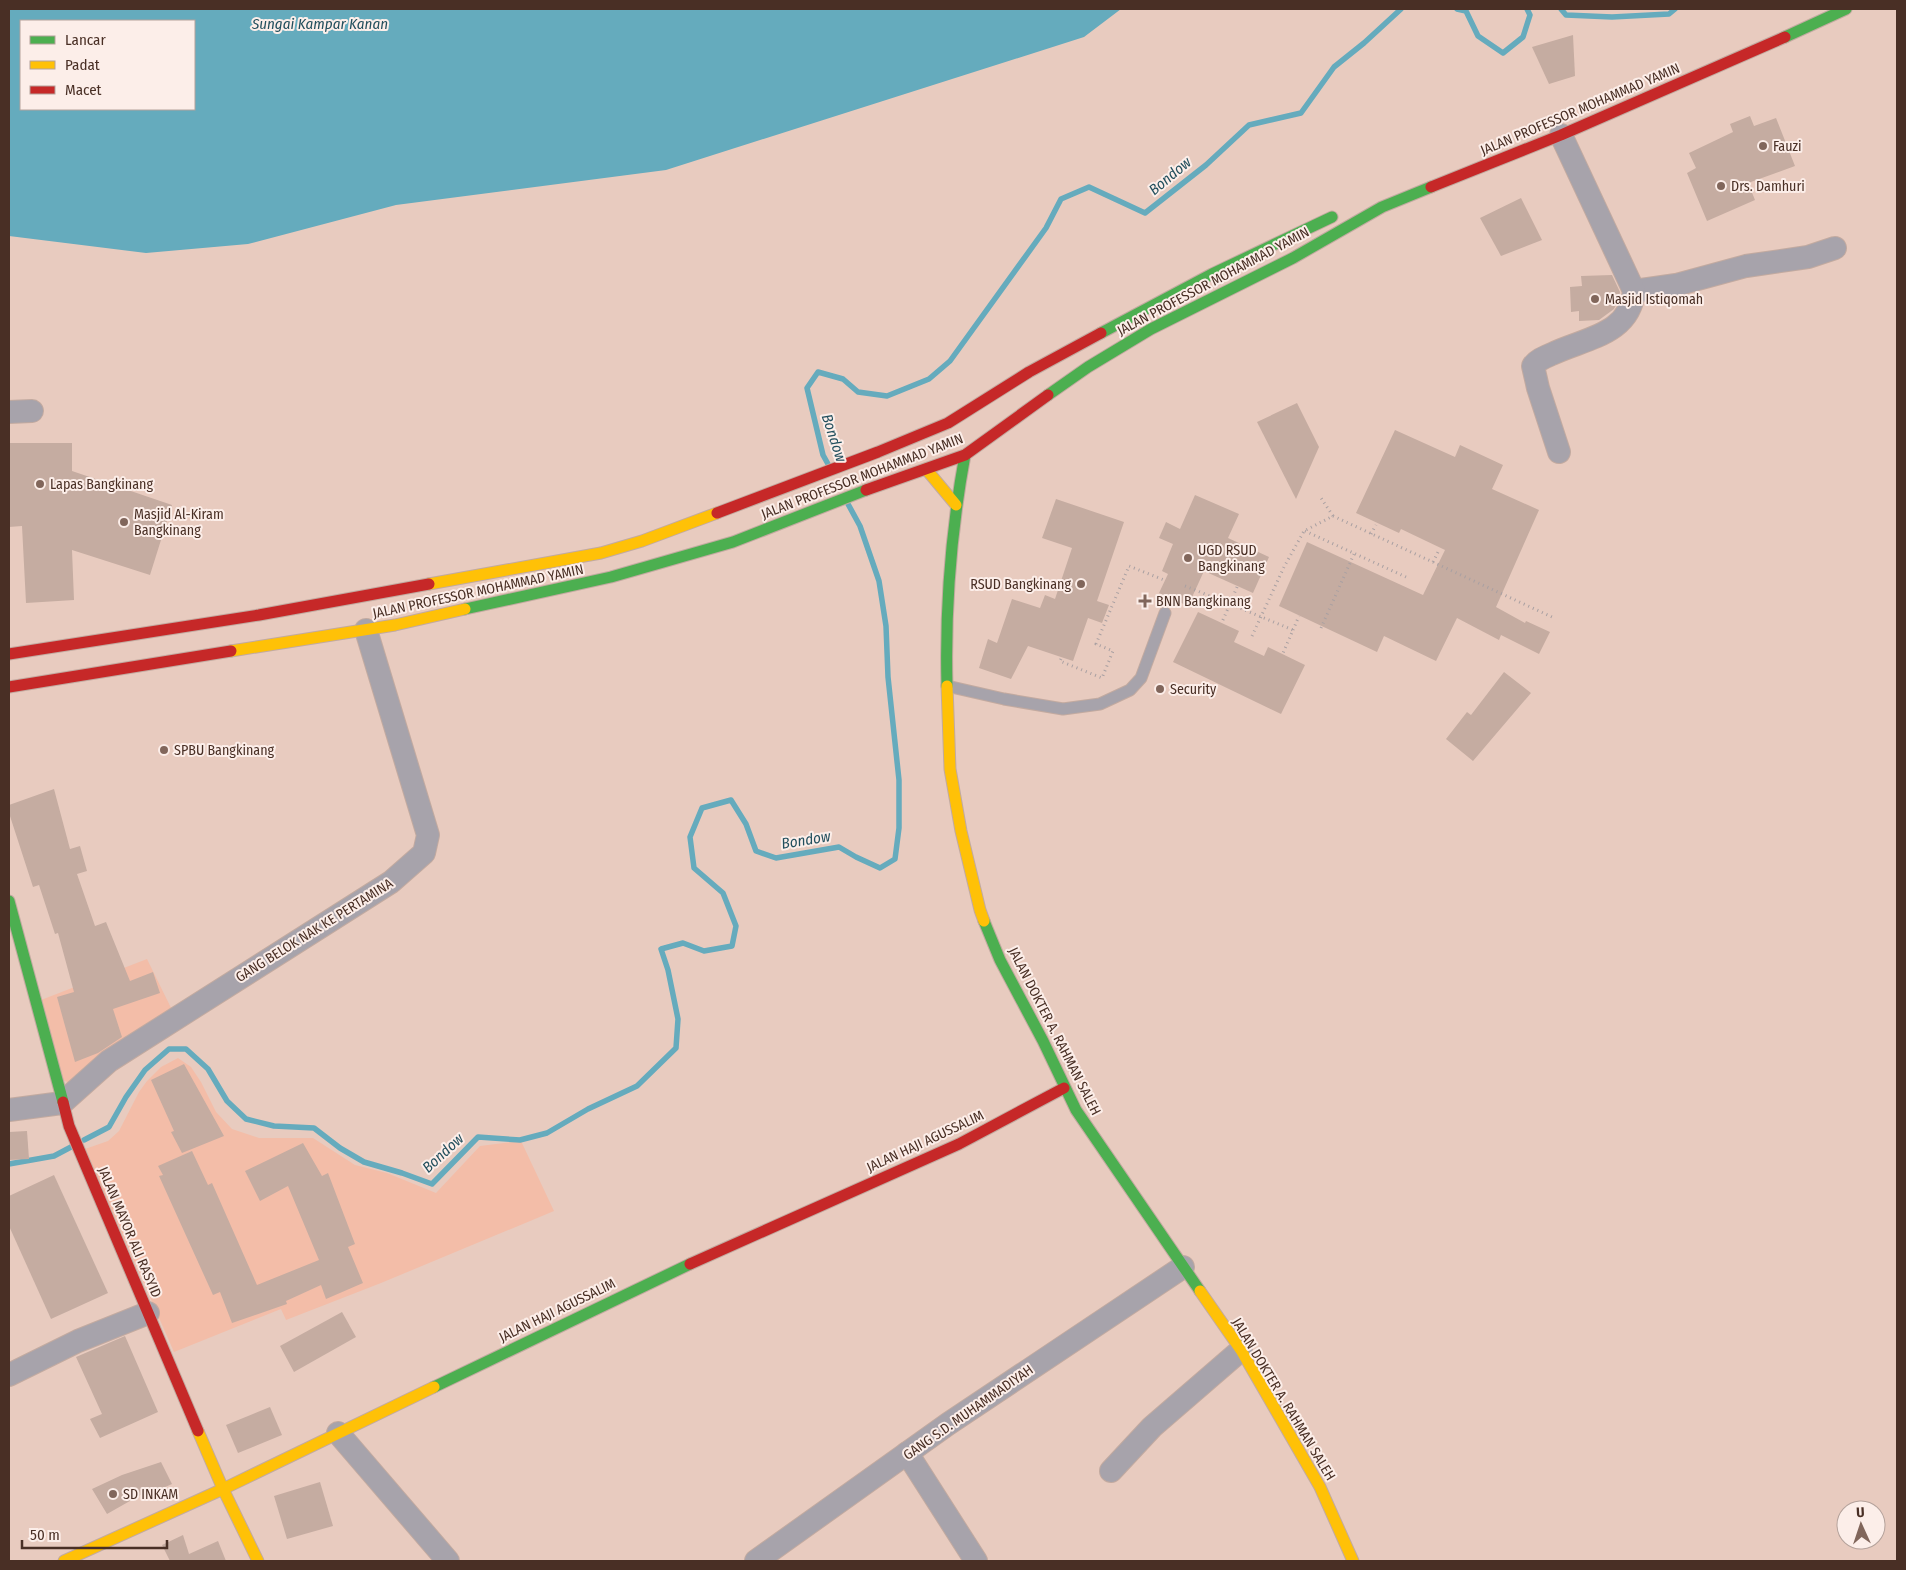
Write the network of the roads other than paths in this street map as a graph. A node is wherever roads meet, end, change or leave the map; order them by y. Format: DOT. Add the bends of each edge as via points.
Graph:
graph roads {
  1 [pos="1846,9"];
  2 [pos="1561,135"];
  3 [pos="1344,211"];
  4 [pos="1835,248"];
  5 [pos="1634,291"];
  6 [pos="32,410"];
  7 [pos="9,412"];
  8 [pos="1559,452"];
  9 [pos="965,455"];
  10 [pos="926,468"];
  11 [pos="956,505"];
  12 [pos="1165,613"];
  13 [pos="259,615"];
  14 [pos="366,630"];
  15 [pos="264,637"];
  16 [pos="9,654"];
  17 [pos="946,686"];
  18 [pos="9,687"];
  19 [pos="9,902"];
  20 [pos="1064,1088"];
  21 [pos="62,1103"];
  22 [pos="9,1110"];
  23 [pos="1183,1267"];
  24 [pos="148,1313"];
  25 [pos="1240,1350"];
  26 [pos="9,1375"];
  27 [pos="338,1433"];
  28 [pos="907,1453"];
  29 [pos="1111,1471"];
  30 [pos="223,1489"];
  31 [pos="64,1561"];
  32 [pos="258,1561"];
  33 [pos="448,1561"];
  34 [pos="756,1561"];
  35 [pos="976,1561"];
  36 [pos="1353,1561"];
  1 -- 2 [label="main road, JALAN PROFESSOR MOHAMMAD YAMIN"];
  2 -- 5 [label="street"];
  2 -- 9 [label="main road, JALAN PROFESSOR MOHAMMAD YAMIN" via="1382,207 1293,258 1151,329 1088,367"];
  3 -- 13 [label="main road, JALAN PROFESSOR MOHAMMAD YAMIN" via="1212,274 1030,372 948,423 642,541 601,553"];
  4 -- 5 [label="street" via="1808,257 1746,266"];
  5 -- 8 [label="street" via="1631,305 1619,325 1555,352 1533,366"];
  6 -- 7 [label="street"];
  9 -- 10 [label="main road, JALAN PROFESSOR MOHAMMAD YAMIN"];
  9 -- 11 [label="main road, JALAN DOKTER A. RAHMAN SALEH"];
  10 -- 11 [label="main road"];
  10 -- 14 [label="main road, JALAN PROFESSOR MOHAMMAD YAMIN" via="733,542 612,577"];
  11 -- 17 [label="main road, JALAN DOKTER A. RAHMAN SALEH" via="946,639"];
  12 -- 17 [label="lane" via="1141,678 1130,690 1100,704 1063,709"];
  13 -- 15 [label="main road"];
  13 -- 16 [label="main road, JALAN PROFESSOR MOHAMMAD YAMIN"];
  14 -- 15 [label="main road, JALAN PROFESSOR MOHAMMAD YAMIN"];
  14 -- 21 [label="street, GANG BELOK NAK KE PERTAMINA" via="428,834 424,853 391,882 109,1061"];
  15 -- 18 [label="main road, JALAN PROFESSOR MOHAMMAD YAMIN"];
  17 -- 20 [label="main road, JALAN DOKTER A. RAHMAN SALEH" via="950,769 980,910 1000,960"];
  19 -- 21 [label="main road, JALAN MAYOR ALI RASYID"];
  20 -- 23 [label="main road, JALAN DOKTER A. RAHMAN SALEH"];
  20 -- 27 [label="main road, JALAN HAJI AGUSSALIM" via="959,1144 661,1277"];
  21 -- 22 [label="street"];
  21 -- 24 [label="main road, JALAN MAYOR ALI RASYID" via="81,1157"];
  23 -- 25 [label="main road, JALAN DOKTER A. RAHMAN SALEH"];
  23 -- 28 [label="street, GANG S.D. MUHAMMADIYAH"];
  24 -- 26 [label="street" via="78,1341"];
  24 -- 30 [label="main road, JALAN MAYOR ALI RASYID"];
  25 -- 29 [label="street" via="1152,1427"];
  25 -- 36 [label="main road, JALAN DOKTER A. RAHMAN SALEH" via="1320,1487"];
  27 -- 30 [label="main road, JALAN HAJI AGUSSALIM"];
  27 -- 33 [label="street"];
  28 -- 34 [label="street, GANG S.D. MUHAMMADIYAH"];
  28 -- 35 [label="street"];
  30 -- 31 [label="main road, JALAN HAJI AGUSSALIM"];
  30 -- 32 [label="main road, JALAN MAYOR ALI RASYID"];
}
